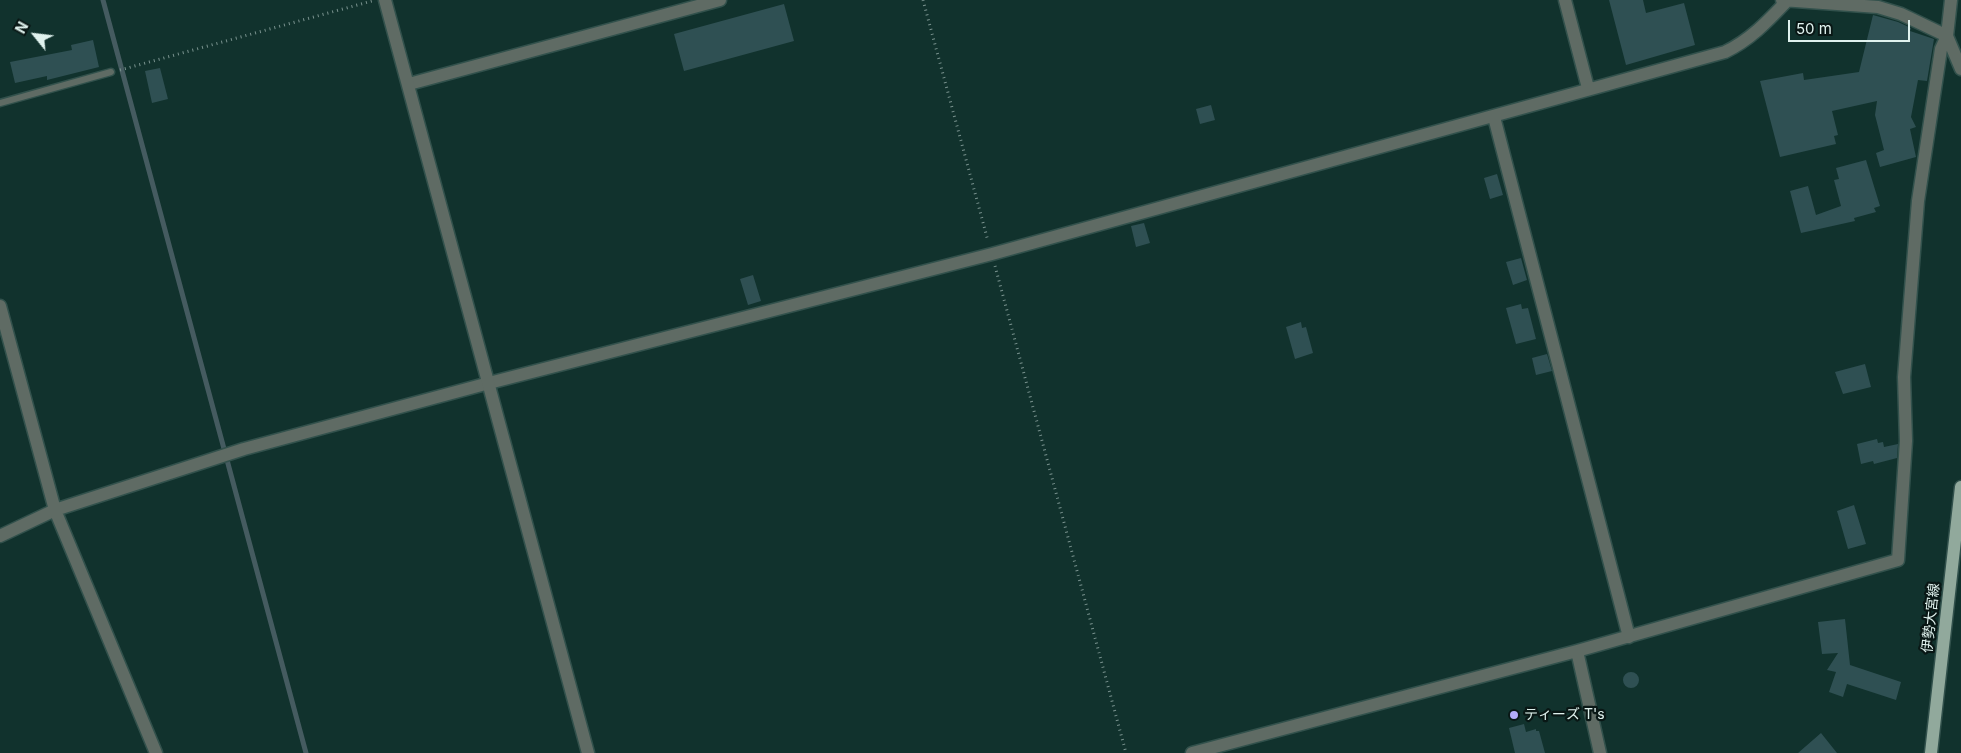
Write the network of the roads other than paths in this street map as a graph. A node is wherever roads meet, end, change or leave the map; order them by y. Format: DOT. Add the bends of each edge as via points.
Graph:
graph roads {
  1 [pos="385,0"];
  2 [pos="720,0"];
  3 [pos="1565,0"];
  4 [pos="1951,0"];
  5 [pos="1784,1"];
  6 [pos="1947,36"];
  7 [pos="1961,69"];
  8 [pos="111,72"];
  9 [pos="409,84"];
  10 [pos="1588,88"];
  11 [pos="0,102"];
  12 [pos="1494,117"];
  13 [pos="0,306"];
  14 [pos="489,383"];
  15 [pos="1961,487"];
  16 [pos="54,510"];
  17 [pos="0,536"];
  18 [pos="1629,637"];
  19 [pos="1577,652"];
  20 [pos="156,753"];
  21 [pos="588,753"];
  22 [pos="1192,753"];
  23 [pos="1600,753"];
  24 [pos="1932,753"];
  1 -- 9 [label="street"];
  2 -- 9 [label="street"];
  3 -- 10 [label="street"];
  4 -- 6 [label="street"];
  5 -- 6 [label="street" via="1878,7"];
  5 -- 10 [label="street" via="1754,35 1725,52"];
  6 -- 7 [label="street"];
  6 -- 18 [label="street" via="1941,49 1918,201 1904,377 1906,441 1898,560"];
  8 -- 11 [label="lane"];
  9 -- 14 [label="street"];
  10 -- 12 [label="street"];
  12 -- 14 [label="street" via="992,254"];
  12 -- 18 [label="street"];
  13 -- 16 [label="street"];
  14 -- 16 [label="street" via="236,451"];
  14 -- 21 [label="street"];
  15 -- 24 [label="main road, 伊勢大宮線"];
  16 -- 17 [label="street"];
  16 -- 20 [label="street"];
  18 -- 19 [label="street"];
  19 -- 22 [label="street"];
  19 -- 23 [label="street"];
}
